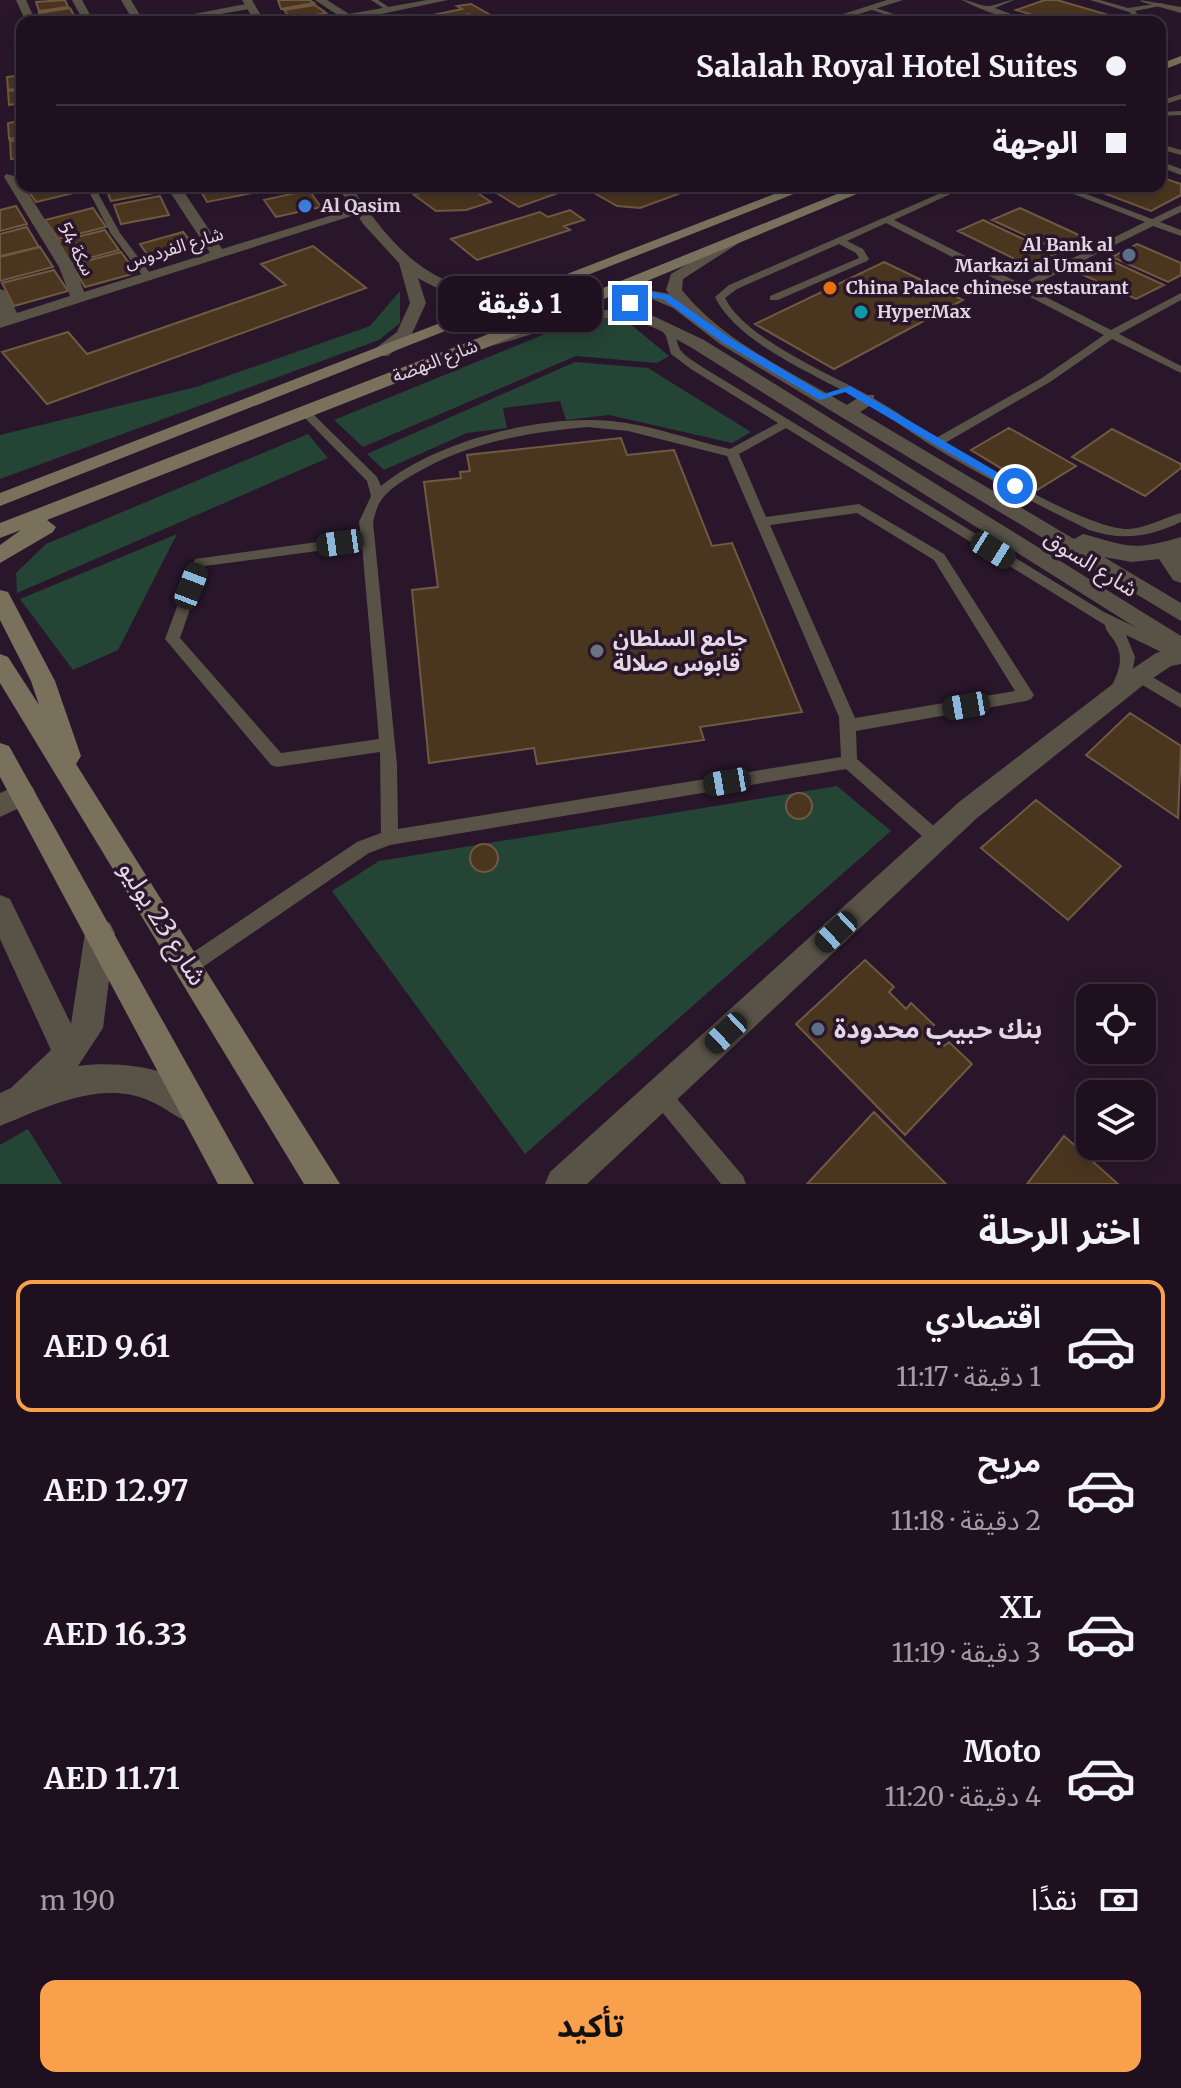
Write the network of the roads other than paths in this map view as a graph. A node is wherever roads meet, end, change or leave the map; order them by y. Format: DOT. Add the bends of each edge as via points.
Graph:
graph roads {
  1 [pos="320,0"];
  2 [pos="374,0"];
  3 [pos="443,0"];
  4 [pos="898,0"];
  5 [pos="965,0"];
  6 [pos="1011,0"];
  7 [pos="1093,0"];
  8 [pos="1145,0"];
  9 [pos="429,1"];
  10 [pos="1166,2"];
  11 [pos="249,3"];
  12 [pos="1181,3"];
  13 [pos="871,8"];
  14 [pos="986,9"];
  15 [pos="390,10"];
  16 [pos="1127,10"];
  17 [pos="1181,10"];
  18 [pos="174,16"];
  19 [pos="345,16"];
  20 [pos="358,16"];
  21 [pos="844,16"];
  22 [pos="896,16"];
  23 [pos="1009,16"];
  24 [pos="1136,16"];
  25 [pos="20,192"];
  26 [pos="93,192"];
  27 [pos="177,192"];
  28 [pos="348,192"];
  29 [pos="791,192"];
  30 [pos="854,192"];
  31 [pos="950,192"];
  32 [pos="1073,192"];
  33 [pos="1181,208"];
  34 [pos="360,211"];
  35 [pos="887,220"];
  36 [pos="1150,221"];
  37 [pos="1181,233"];
  38 [pos="738,239"];
  39 [pos="840,241"];
  40 [pos="219,255"];
  41 [pos="406,264"];
  42 [pos="799,273"];
  43 [pos="148,277"];
  44 [pos="557,282"];
  45 [pos="1021,288"];
  46 [pos="0,294"];
  47 [pos="1181,296"];
  48 [pos="774,298"];
  49 [pos="79,299"];
  50 [pos="693,316"];
  51 [pos="6,322"];
  52 [pos="656,324"];
  53 [pos="1112,334"];
  54 [pos="482,343"];
  55 [pos="382,352"];
  56 [pos="1181,370"];
  57 [pos="846,388"];
  58 [pos="824,398"];
  59 [pos="868,399"];
  60 [pos="304,411"];
  61 [pos="847,413"];
  62 [pos="787,423"];
  63 [pos="185,427"];
  64 [pos="936,443"];
  65 [pos="732,453"];
  66 [pos="169,468"];
  67 [pos="0,484"];
  68 [pos="377,496"];
  69 [pos="0,500"];
  70 [pos="1001,505"];
  71 [pos="1181,517"];
  72 [pos="761,522"];
  73 [pos="0,531"];
  74 [pos="368,540"];
  75 [pos="1175,547"];
  76 [pos="0,556"];
  77 [pos="1181,575"];
  78 [pos="0,598"];
  79 [pos="1181,613"];
  80 [pos="1099,616"];
  81 [pos="1181,647"];
  82 [pos="1181,655"];
  83 [pos="0,663"];
  84 [pos="1139,676"];
  85 [pos="1116,694"];
  86 [pos="1181,702"];
  87 [pos="847,726"];
  88 [pos="387,744"];
  89 [pos="0,753"];
  90 [pos="849,762"];
  91 [pos="80,791"];
  92 [pos="12,800"];
  93 [pos="390,838"];
  94 [pos="937,839"];
  95 [pos="0,908"];
  96 [pos="100,931"];
  97 [pos="190,965"];
  98 [pos="68,1052"];
  99 [pos="660,1094"];
  100 [pos="9,1106"];
  101 [pos="198,1111"];
  102 [pos="575,1180"];
  103 [pos="237,1184"];
  104 [pos="323,1184"];
  105 [pos="735,1184"];
  1 -- 19 [label="street"];
  2 -- 15 [label="lane"];
  3 -- 9 [label="street"];
  4 -- 13 [label="street"];
  5 -- 14 [label="lane"];
  6 -- 14 [label="lane"];
  7 -- 16 [label="lane"];
  8 -- 10 [label="street"];
  9 -- 15 [label="street"];
  10 -- 12 [label="street"];
  10 -- 16 [label="lane"];
  10 -- 17 [label="street"];
  11 -- 18 [label="street"];
  13 -- 21 [label="street"];
  13 -- 22 [label="lane"];
  14 -- 23 [label="lane"];
  15 -- 20 [label="street"];
  16 -- 24 [label="lane"];
  25 -- 49 [label="street, سكة 54" via="67,267"];
  26 -- 43 [label="lane"];
  27 -- 40 [label="street"];
  28 -- 34 [label="street"];
  29 -- 44 [label="main road, شارع النهضة"];
  30 -- 38 [label="main road, شارع النهضة"];
  31 -- 35 [label="lane"];
  32 -- 36 [label="lane"];
  33 -- 36 [label="lane"];
  34 -- 40 [label="street, شارع الفردوس"];
  34 -- 41 [label="street"];
  35 -- 39 [label="lane"];
  35 -- 45 [label="lane"];
  36 -- 37 [label="lane"];
  36 -- 45 [label="lane"];
  38 -- 50 [label="street" via="676,277 674,290"];
  38 -- 54 [label="main road, شارع النهضة"];
  39 -- 42 [label="lane"];
  39 -- 42 [label="lane" via="864,259"];
  40 -- 43 [label="street, شارع الفردوس"];
  41 -- 44 [label="street" via="447,286 477,293"];
  41 -- 55 [label="street" via="418,303 404,334"];
  42 -- 48 [label="lane"];
  42 -- 57 [label="lane" via="723,293 723,308 757,337"];
  43 -- 49 [label="street, شارع الفردوس"];
  44 -- 55 [label="main road, شارع النهضة"];
  45 -- 53 [label="lane"];
  46 -- 51 [label="street"];
  47 -- 53 [label="lane"];
  49 -- 51 [label="street, شارع الفردوس"];
  50 -- 52 [label="street, شارع السوق" via="665,297 638,296 630,303"];
  50 -- 58 [label="street, شارع السوق"];
  52 -- 54 [label="street, شارع السوق" via="619,312 585,313"];
  52 -- 62 [label="lane" via="675,352"];
  52 -- 81 [label="street, شارع السوق" via="698,344"];
  53 -- 56 [label="lane"];
  53 -- 64 [label="lane" via="1046,380"];
  54 -- 60 [label="main road, شارع النهضة"];
  55 -- 63 [label="main road, شارع النهضة"];
  57 -- 58 [label="street"];
  57 -- 59 [label="lane"];
  58 -- 61 [label="street, شارع السوق"];
  59 -- 61 [label="street"];
  59 -- 64 [label="lane"];
  60 -- 66 [label="main road, شارع النهضة"];
  60 -- 68 [label="lane" via="373,480"];
  61 -- 70 [label="street, شارع السوق"];
  62 -- 65 [label="lane"];
  62 -- 80 [label="lane"];
  63 -- 67 [label="main road"];
  63 -- 69 [label="main road, شارع النهضة"];
  64 -- 71 [label="lane" via="1116,536"];
  65 -- 68 [label="lane" via="611,425 538,429 482,439 401,476"];
  65 -- 72 [label="lane"];
  66 -- 73 [label="main road, شارع النهضة"];
  66 -- 76 [label="main road" via="21,539"];
  68 -- 74 [label="lane" via="366,522"];
  70 -- 75 [label="street" via="1117,555 1140,557"];
  70 -- 79 [label="street, شارع السوق"];
  72 -- 87 [label="lane"];
  72 -- 87 [label="lane" via="859,508 939,557 1026,695"];
  74 -- 88 [label="lane"];
  74 -- 88 [label="lane" via="200,562 172,639 277,760"];
  75 -- 77 [label="street" via="1170,561"];
  78 -- 91 [label="main road" via="43,681"];
  80 -- 82 [label="lane"];
  80 -- 85 [label="lane" via="1130,658"];
  82 -- 84 [label="street" via="1164,659"];
  83 -- 91 [label="main road, شارع 23 يوليو"];
  84 -- 85 [label="street"];
  84 -- 86 [label="lane"];
  85 -- 94 [label="street"];
  87 -- 90 [label="lane"];
  88 -- 93 [label="lane"];
  89 -- 92 [label="main road"];
  90 -- 93 [label="lane"];
  90 -- 94 [label="lane"];
  91 -- 97 [label="main road, شارع 23 يوليو"];
  92 -- 96 [label="main road"];
  93 -- 97 [label="lane" via="363,847"];
  94 -- 99 [label="street"];
  95 -- 98 [label="street"];
  96 -- 98 [label="street" via="88,1028"];
  96 -- 101 [label="main road"];
  97 -- 104 [label="main road, شارع 23 يوليو"];
  98 -- 100 [label="street"];
  99 -- 102 [label="street"];
  99 -- 105 [label="lane"];
  100 -- 101 [label="street" via="72,1084 122,1079 154,1086"];
  101 -- 103 [label="main road"];
}
